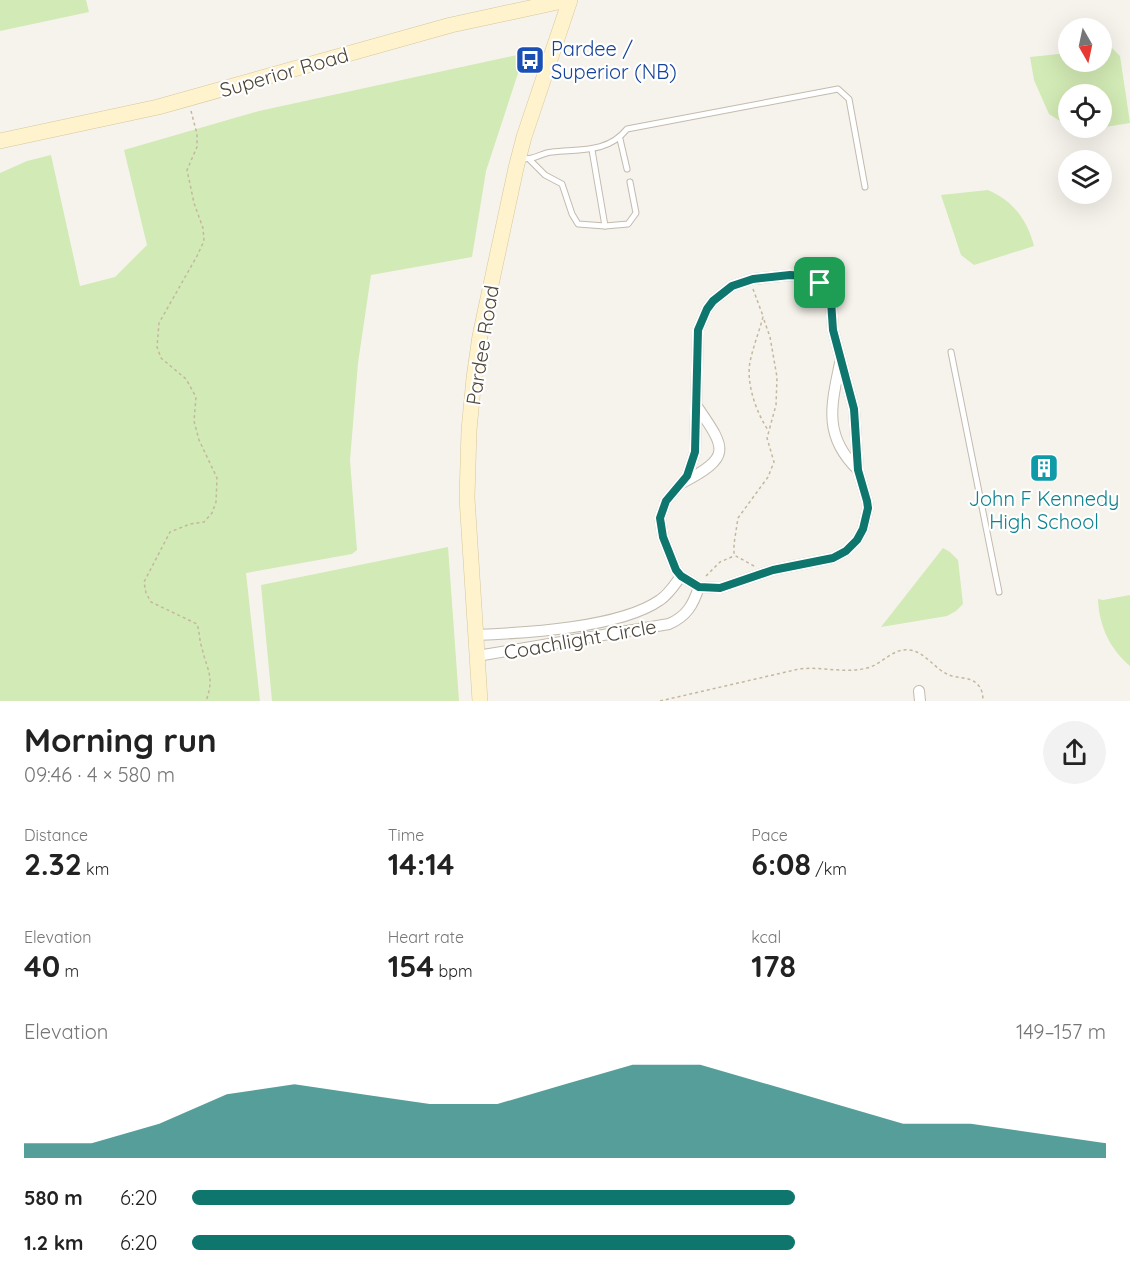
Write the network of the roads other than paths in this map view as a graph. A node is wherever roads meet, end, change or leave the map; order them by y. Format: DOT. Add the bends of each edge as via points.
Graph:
graph roads {
  1 [pos="568,0"];
  2 [pos="620,138"];
  3 [pos="0,141"];
  4 [pos="592,150"];
  5 [pos="524,159"];
  6 [pos="627,169"];
  7 [pos="630,182"];
  8 [pos="865,187"];
  9 [pos="605,226"];
  10 [pos="951,352"];
  11 [pos="841,361"];
  12 [pos="696,405"];
  13 [pos="858,470"];
  14 [pos="680,485"];
  15 [pos="681,576"];
  16 [pos="700,587"];
  17 [pos="999,592"];
  18 [pos="476,635"];
  19 [pos="477,656"];
  20 [pos="480,701"];
  1 -- 3 [label="main road, Superior Road" via="432,30 188,99"];
  1 -- 5 [label="main road, Pardee Road" via="524,137"];
  2 -- 4 [label="lane"];
  2 -- 6 [label="lane"];
  2 -- 8 [label="lane" via="627,129 838,89 849,99"];
  4 -- 5 [label="lane" via="550,152"];
  4 -- 9 [label="lane"];
  5 -- 9 [label="lane" via="562,184 578,224"];
  5 -- 18 [label="main road, Pardee Road" via="480,336 471,404 467,498"];
  7 -- 9 [label="lane" via="636,213 628,224"];
  10 -- 17 [label="lane"];
  11 -- 12 [label="street" via="831,301 820,283 802,276 750,279 718,296 700,322 696,341"];
  11 -- 13 [label="street" via="854,409"];
  11 -- 13 [label="street" via="832,402 833,432 841,452"];
  12 -- 14 [label="street" via="695,452"];
  12 -- 14 [label="street" via="717,435 720,449 713,465"];
  13 -- 16 [label="street" via="868,508 863,529 846,551 825,561 773,570 720,588"];
  14 -- 15 [label="street" via="666,501 660,518 672,562"];
  15 -- 16 [label="street"];
  15 -- 18 [label="street, Coachlight Circle" via="660,600 633,614 563,628"];
  16 -- 19 [label="street, Coachlight Circle" via="686,614 669,624"];
  18 -- 19 [label="main road, Pardee Road"];
  19 -- 20 [label="main road, Pardee Road"];
}
